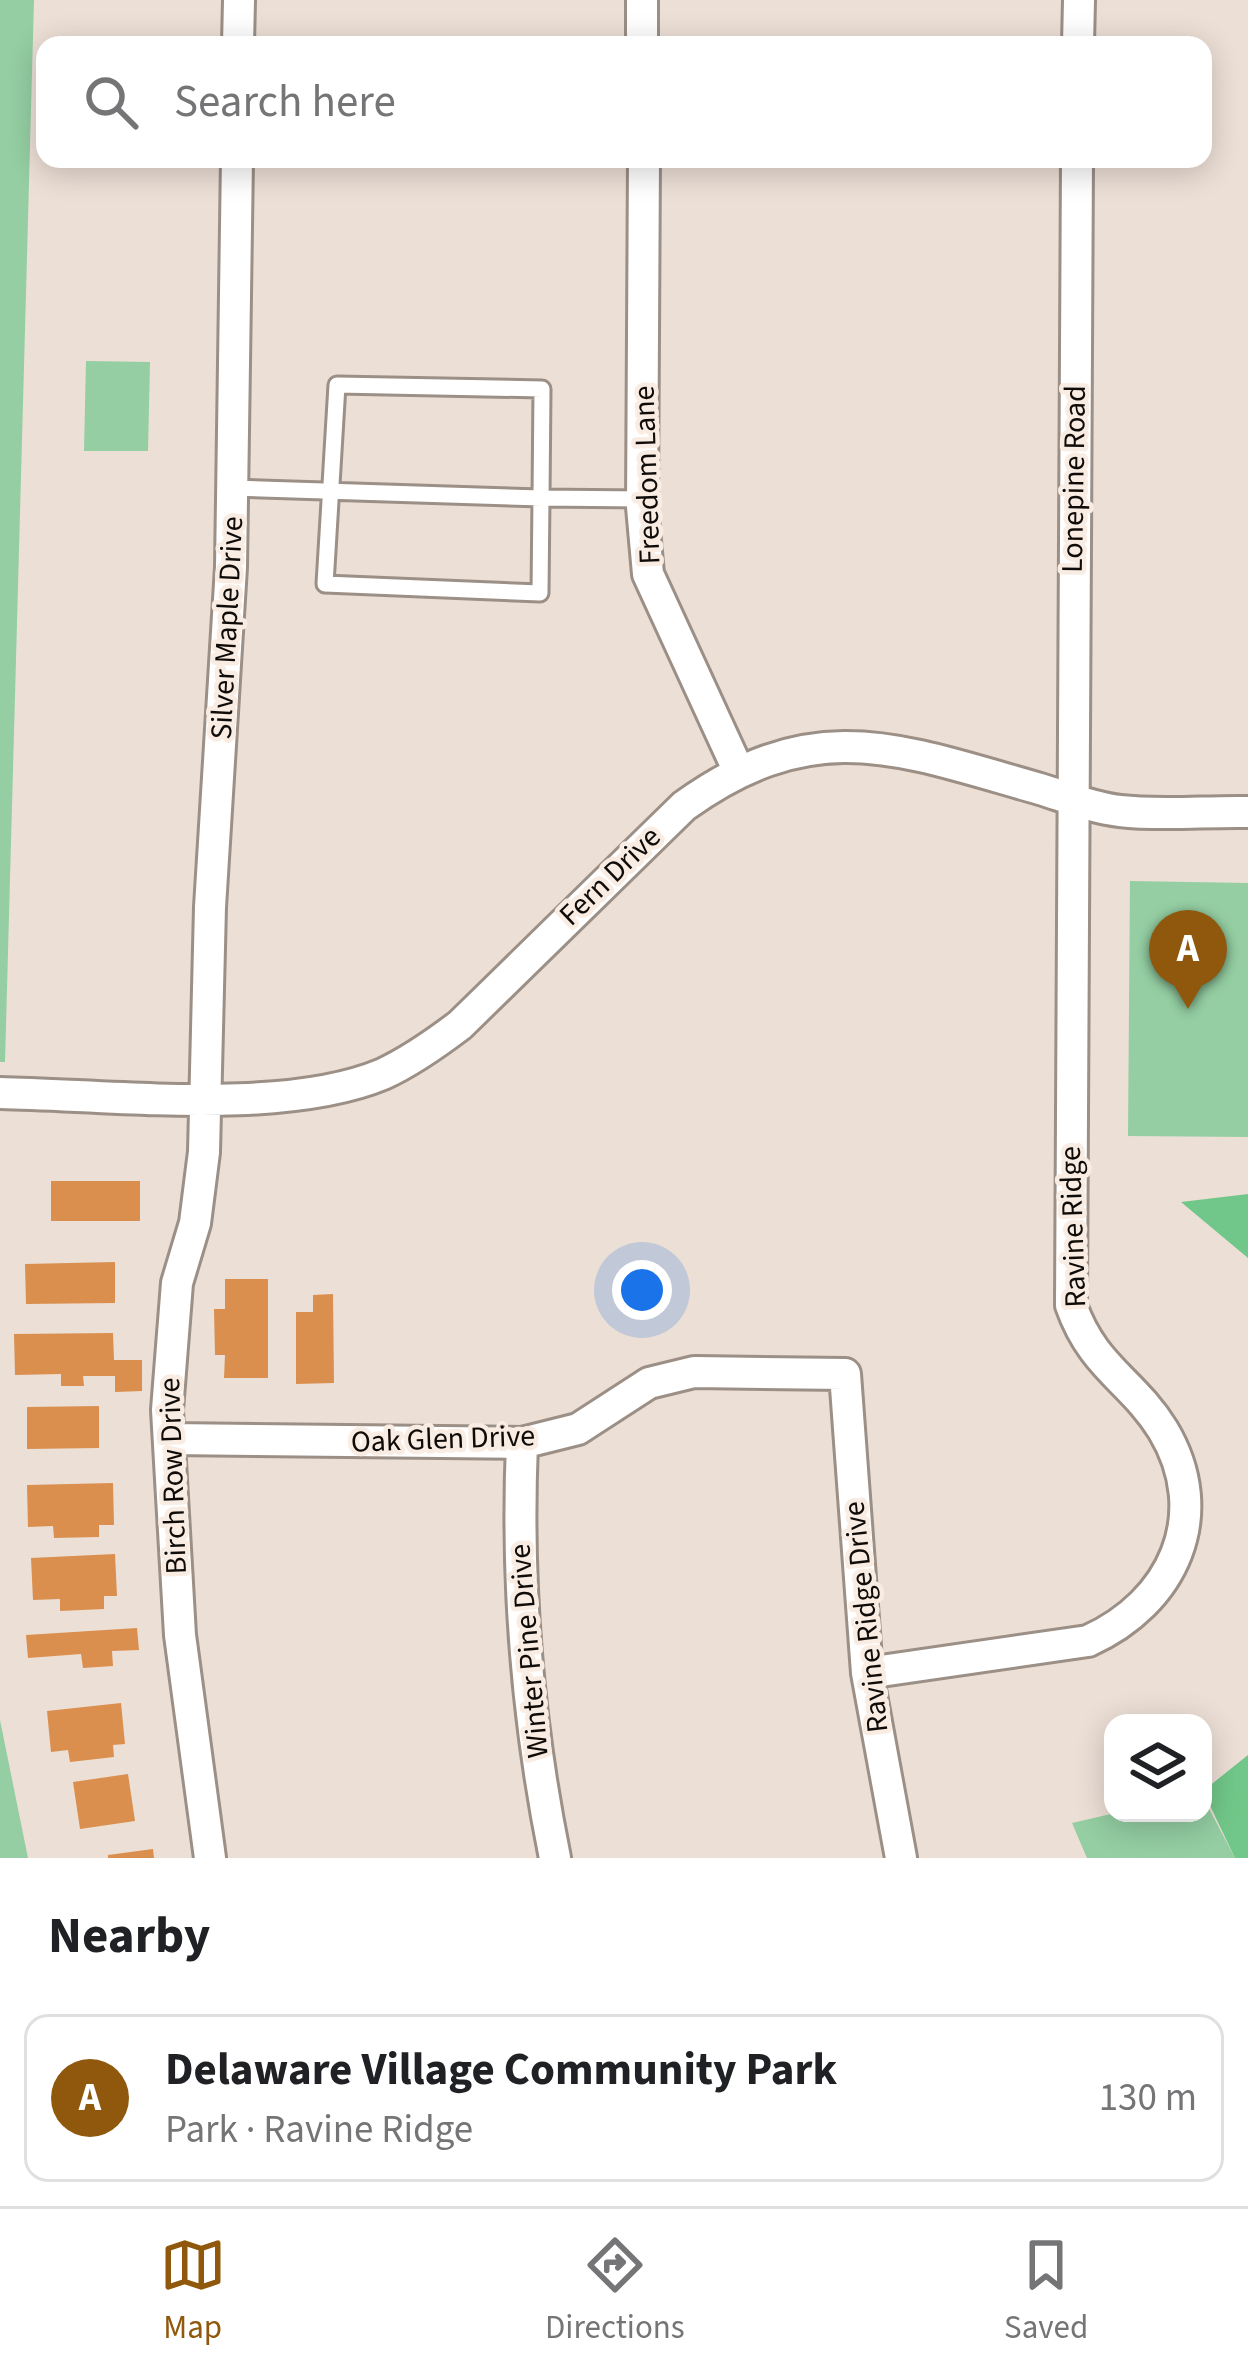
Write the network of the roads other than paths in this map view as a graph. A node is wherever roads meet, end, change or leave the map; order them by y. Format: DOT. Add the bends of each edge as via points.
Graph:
graph roads {
  1 [pos="239,0"];
  2 [pos="642,0"];
  3 [pos="1079,0"];
  4 [pos="238,36"];
  5 [pos="642,36"];
  6 [pos="1078,36"];
  7 [pos="237,168"];
  8 [pos="644,168"];
  9 [pos="1077,168"];
  10 [pos="232,488"];
  11 [pos="326,495"];
  12 [pos="542,498"];
  13 [pos="643,499"];
  14 [pos="740,772"];
  15 [pos="1071,798"];
  16 [pos="1248,812"];
  17 [pos="0,1093"];
  18 [pos="205,1096"];
  19 [pos="845,1374"];
  20 [pos="169,1439"];
  21 [pos="523,1442"];
  22 [pos="867,1673"];
  23 [pos="210,1858"];
  24 [pos="555,1858"];
  25 [pos="902,1858"];
  1 -- 4 [label="street"];
  2 -- 5 [label="street"];
  3 -- 6 [label="street"];
  7 -- 10 [label="street, Silver Maple Drive"];
  8 -- 13 [label="street, Freedom Lane"];
  9 -- 15 [label="street, Lonepine Road"];
  10 -- 11 [label="lane"];
  10 -- 18 [label="street, Silver Maple Drive"];
  11 -- 12 [label="lane"];
  11 -- 12 [label="lane" via="325,584 540,593"];
  11 -- 12 [label="lane" via="337,385 374,385 542,389"];
  12 -- 13 [label="lane"];
  13 -- 14 [label="street, Freedom Lane" via="648,574"];
  14 -- 15 [label="street, Fern Drive" via="806,748 853,743"];
  14 -- 18 [label="street, Fern Drive" via="684,806 423,1054 379,1076 294,1096"];
  15 -- 16 [label="street, Fern Drive" via="1118,812"];
  15 -- 22 [label="street, Ravine Ridge" via="1071,1305 1098,1361 1161,1427 1186,1492 1184,1522 1160,1585 1119,1627 1072,1644"];
  17 -- 18 [label="street, Fern Drive"];
  18 -- 20 [label="street, Birch Row Drive" via="195,1223 170,1332"];
  19 -- 21 [label="street, Oak Glen Drive" via="694,1372 649,1383 578,1429"];
  19 -- 22 [label="street, Ravine Ridge Drive"];
  20 -- 21 [label="street, Oak Glen Drive"];
  20 -- 23 [label="street, Birch Row Drive" via="180,1635"];
  21 -- 24 [label="street, Winter Pine Drive" via="517,1562"];
  22 -- 25 [label="street, Ravine Ridge Drive"];
}
